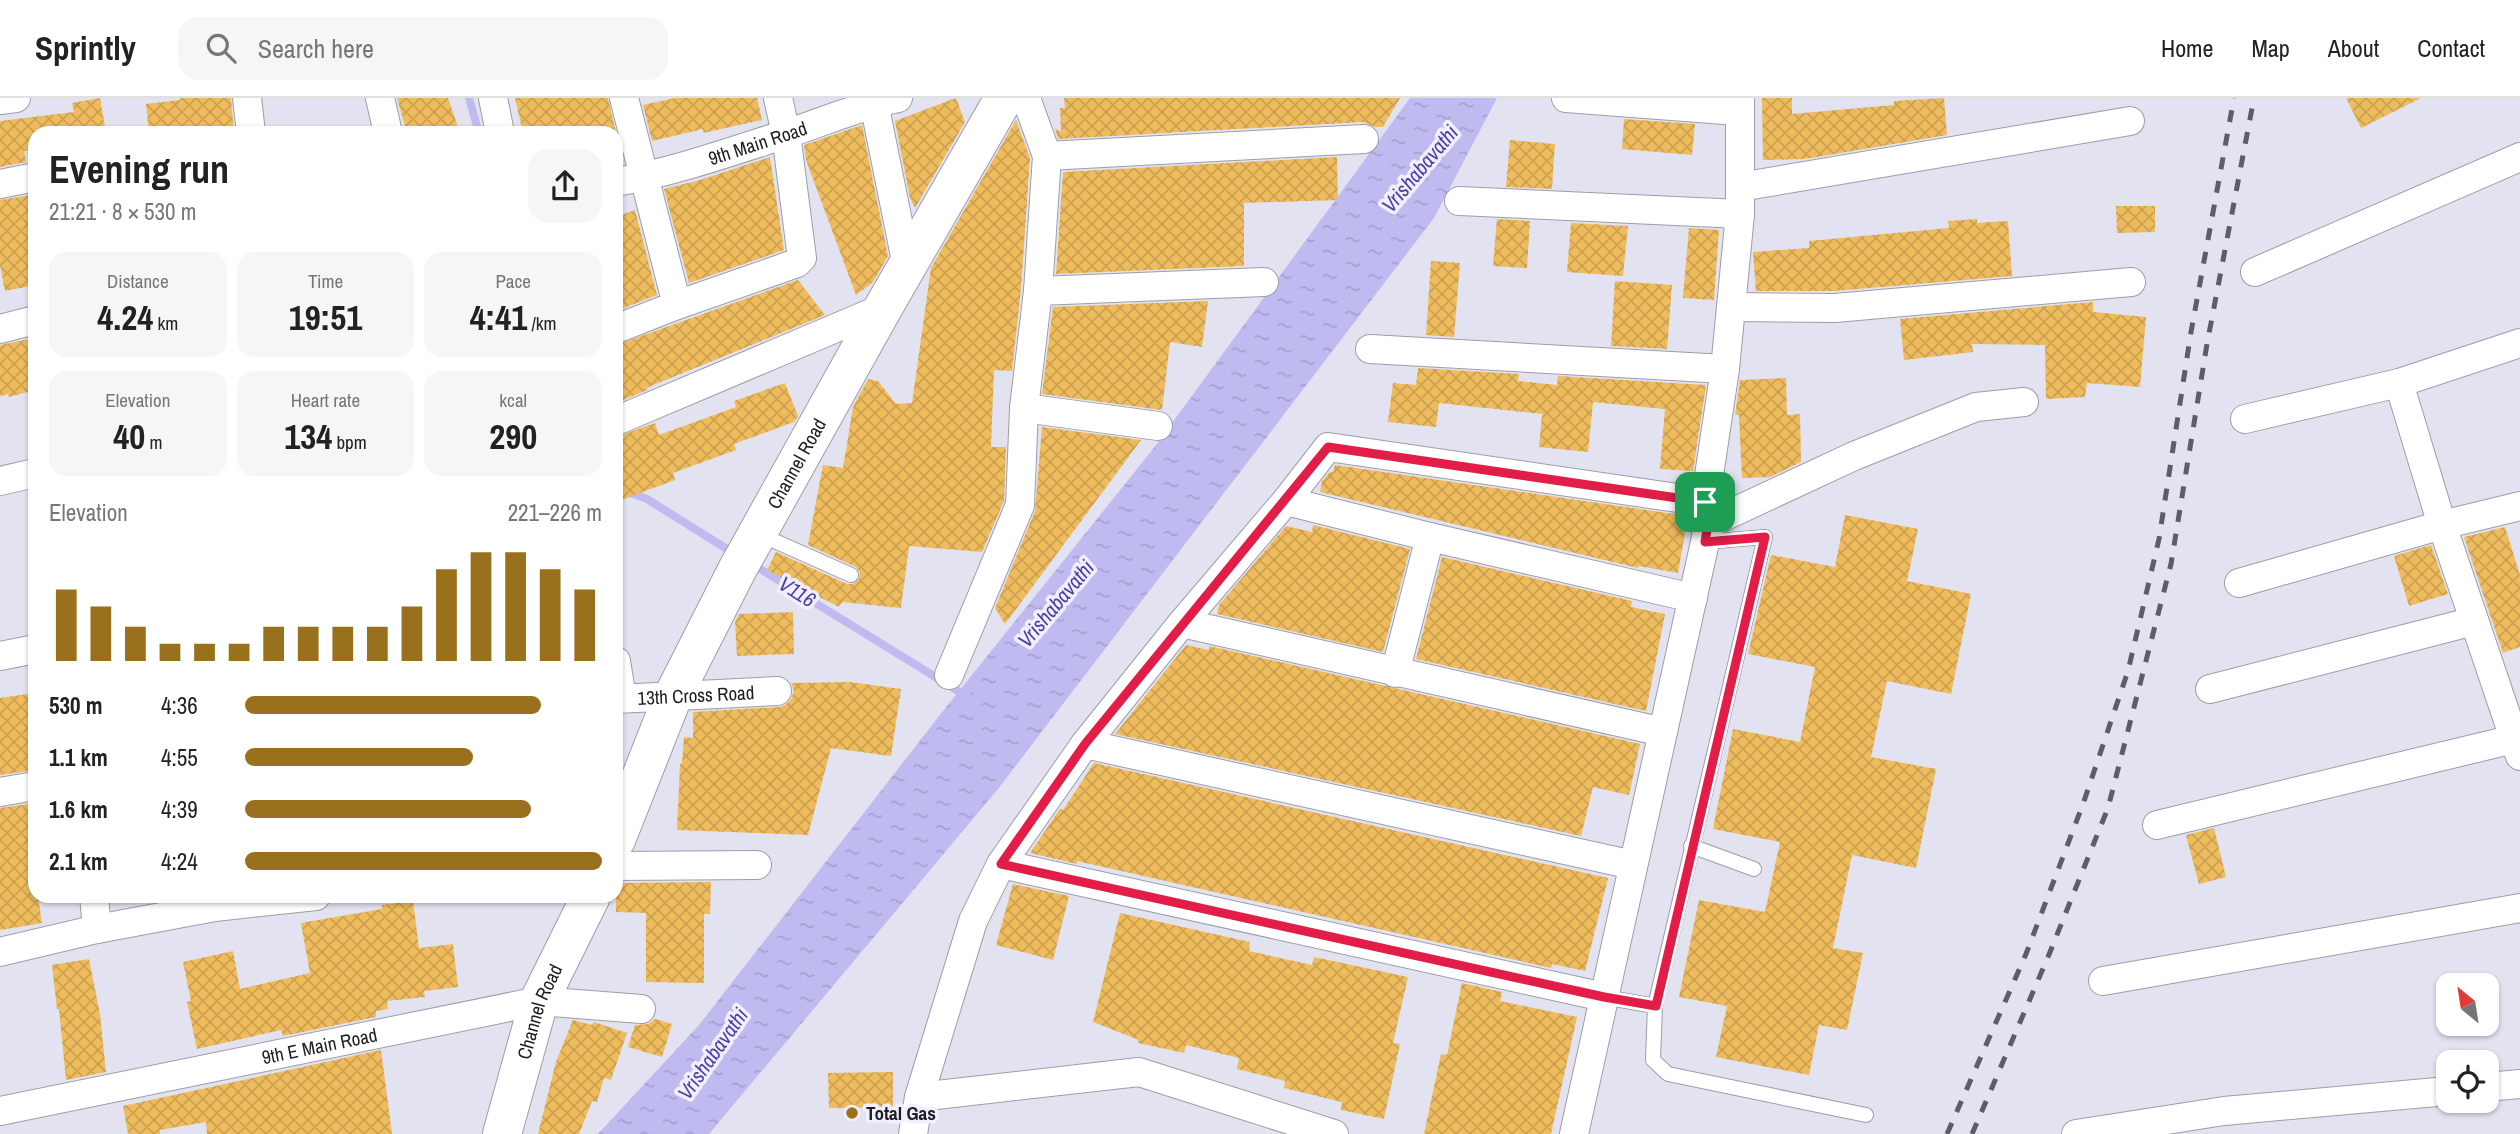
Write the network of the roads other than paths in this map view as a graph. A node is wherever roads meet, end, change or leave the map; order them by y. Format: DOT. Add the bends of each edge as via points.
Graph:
graph roads {
  1 [pos="16,98"];
  2 [pos="247,98"];
  3 [pos="380,98"];
  4 [pos="493,98"];
  5 [pos="624,98"];
  6 [pos="778,98"];
  7 [pos="1004,98"];
  8 [pos="1026,98"];
  9 [pos="1566,98"];
  10 [pos="0,100"];
  11 [pos="882,100"];
  12 [pos="1739,104"];
  13 [pos="2130,121"];
  14 [pos="250,126"];
  15 [pos="386,126"];
  16 [pos="499,126"];
  17 [pos="786,134"];
  18 [pos="1364,139"];
  19 [pos="1046,156"];
  20 [pos="2520,157"];
  21 [pos="28,178"];
  22 [pos="629,179"];
  23 [pos="0,184"];
  24 [pos="1458,201"];
  25 [pos="1740,201"];
  26 [pos="907,266"];
  27 [pos="2255,272"];
  28 [pos="1265,282"];
  29 [pos="2131,282"];
  30 [pos="1038,290"];
  31 [pos="677,304"];
  32 [pos="1731,307"];
  33 [pos="883,308"];
  34 [pos="28,322"];
  35 [pos="623,326"];
  36 [pos="0,329"];
  37 [pos="2520,343"];
  38 [pos="1370,349"];
  39 [pos="1725,369"];
  40 [pos="2399,383"];
  41 [pos="2024,402"];
  42 [pos="1024,408"];
  43 [pos="623,418"];
  44 [pos="2245,419"];
  45 [pos="1158,426"];
  46 [pos="28,474"];
  47 [pos="0,481"];
  48 [pos="1286,501"];
  49 [pos="2520,506"];
  50 [pos="1706,523"];
  51 [pos="2442,525"];
  52 [pos="1430,537"];
  53 [pos="748,550"];
  54 [pos="851,575"];
  55 [pos="2239,583"];
  56 [pos="1693,598"];
  57 [pos="2474,621"];
  58 [pos="1182,623"];
  59 [pos="28,650"];
  60 [pos="0,656"];
  61 [pos="1395,673"];
  62 [pos="949,675"];
  63 [pos="2210,689"];
  64 [pos="777,691"];
  65 [pos="673,696"];
  66 [pos="623,699"];
  67 [pos="1663,733"];
  68 [pos="1085,744"];
  69 [pos="2517,748"];
  70 [pos="28,787"];
  71 [pos="0,792"];
  72 [pos="623,822"];
  73 [pos="2157,825"];
  74 [pos="1691,846"];
  75 [pos="1001,864"];
  76 [pos="757,865"];
  77 [pos="1633,865"];
  78 [pos="623,866"];
  79 [pos="1754,869"];
  80 [pos="95,903"];
  81 [pos="223,903"];
  82 [pos="588,903"];
  83 [pos="2520,908"];
  84 [pos="97,929"];
  85 [pos="0,952"];
  86 [pos="2103,981"];
  87 [pos="1604,997"];
  88 [pos="539,1001"];
  89 [pos="1656,1006"];
  90 [pos="641,1009"];
  91 [pos="2520,1084"];
  92 [pos="2499,1086"];
  93 [pos="2436,1092"];
  94 [pos="919,1097"];
  95 [pos="0,1111"];
  96 [pos="1866,1115"];
  97 [pos="502,1134"];
  98 [pos="913,1134"];
  99 [pos="1334,1134"];
  100 [pos="1574,1134"];
  101 [pos="2076,1134"];
  1 -- 10 [label="street"];
  2 -- 14 [label="street"];
  3 -- 15 [label="street"];
  4 -- 16 [label="street"];
  5 -- 22 [label="street"];
  6 -- 17 [label="street"];
  7 -- 26 [label="street, Channel Road"];
  8 -- 19 [label="street"];
  9 -- 12 [label="street"];
  11 -- 17 [label="street, 9th Main Road"];
  11 -- 26 [label="street"];
  12 -- 25 [label="street"];
  13 -- 25 [label="street"];
  17 -- 22 [label="street, 9th Main Road"];
  17 -- 31 [label="street" via="802,258"];
  18 -- 19 [label="street"];
  19 -- 30 [label="street"];
  20 -- 27 [label="street"];
  21 -- 23 [label="street"];
  22 -- 31 [label="street"];
  24 -- 25 [label="street"];
  25 -- 32 [label="street"];
  26 -- 33 [label="street, Channel Road"];
  28 -- 30 [label="street"];
  29 -- 32 [label="street" via="1835,308"];
  30 -- 42 [label="street"];
  31 -- 35 [label="street"];
  32 -- 39 [label="street"];
  33 -- 43 [label="street"];
  33 -- 53 [label="street, Channel Road"];
  34 -- 36 [label="street"];
  37 -- 40 [label="street"];
  38 -- 39 [label="street"];
  39 -- 50 [label="street"];
  40 -- 44 [label="street"];
  40 -- 51 [label="street"];
  41 -- 50 [label="street" via="1976,407"];
  42 -- 45 [label="street"];
  42 -- 62 [label="street" via="1020,505"];
  46 -- 47 [label="street"];
  48 -- 50 [label="street" via="1328,447"];
  48 -- 52 [label="street"];
  48 -- 58 [label="street"];
  49 -- 51 [label="street"];
  50 -- 56 [label="street"];
  50 -- 74 [label="lane" via="1765,537"];
  51 -- 55 [label="street"];
  51 -- 57 [label="street"];
  52 -- 56 [label="street"];
  52 -- 61 [label="street"];
  53 -- 54 [label="lane"];
  53 -- 65 [label="street, Channel Road"];
  56 -- 67 [label="street"];
  57 -- 63 [label="street"];
  57 -- 69 [label="street"];
  58 -- 61 [label="street"];
  58 -- 68 [label="street"];
  59 -- 60 [label="street"];
  61 -- 67 [label="street"];
  64 -- 65 [label="street, 13th Cross Road"];
  65 -- 66 [label="street, 13th Cross Road"];
  65 -- 72 [label="street, Channel Road"];
  67 -- 77 [label="street"];
  68 -- 75 [label="street"];
  68 -- 77 [label="street"];
  69 -- 73 [label="street"];
  70 -- 71 [label="street"];
  74 -- 79 [label="lane"];
  74 -- 89 [label="lane"];
  75 -- 87 [label="street"];
  75 -- 94 [label="street" via="973,921"];
  76 -- 78 [label="street"];
  77 -- 87 [label="street"];
  80 -- 84 [label="street"];
  81 -- 84 [label="street"];
  82 -- 88 [label="street, Channel Road"];
  83 -- 86 [label="street"];
  84 -- 85 [label="street"];
  87 -- 89 [label="lane"];
  87 -- 100 [label="street"];
  88 -- 90 [label="street, 9th E Main Road"];
  88 -- 95 [label="street, 9th E Main Road"];
  88 -- 97 [label="street, Channel Road"];
  89 -- 96 [label="lane" via="1653,1060 1668,1074"];
  91 -- 92 [label="street"];
  93 -- 101 [label="street" via="2224,1111"];
  94 -- 98 [label="street"];
  94 -- 99 [label="street" via="1139,1072"];
}
